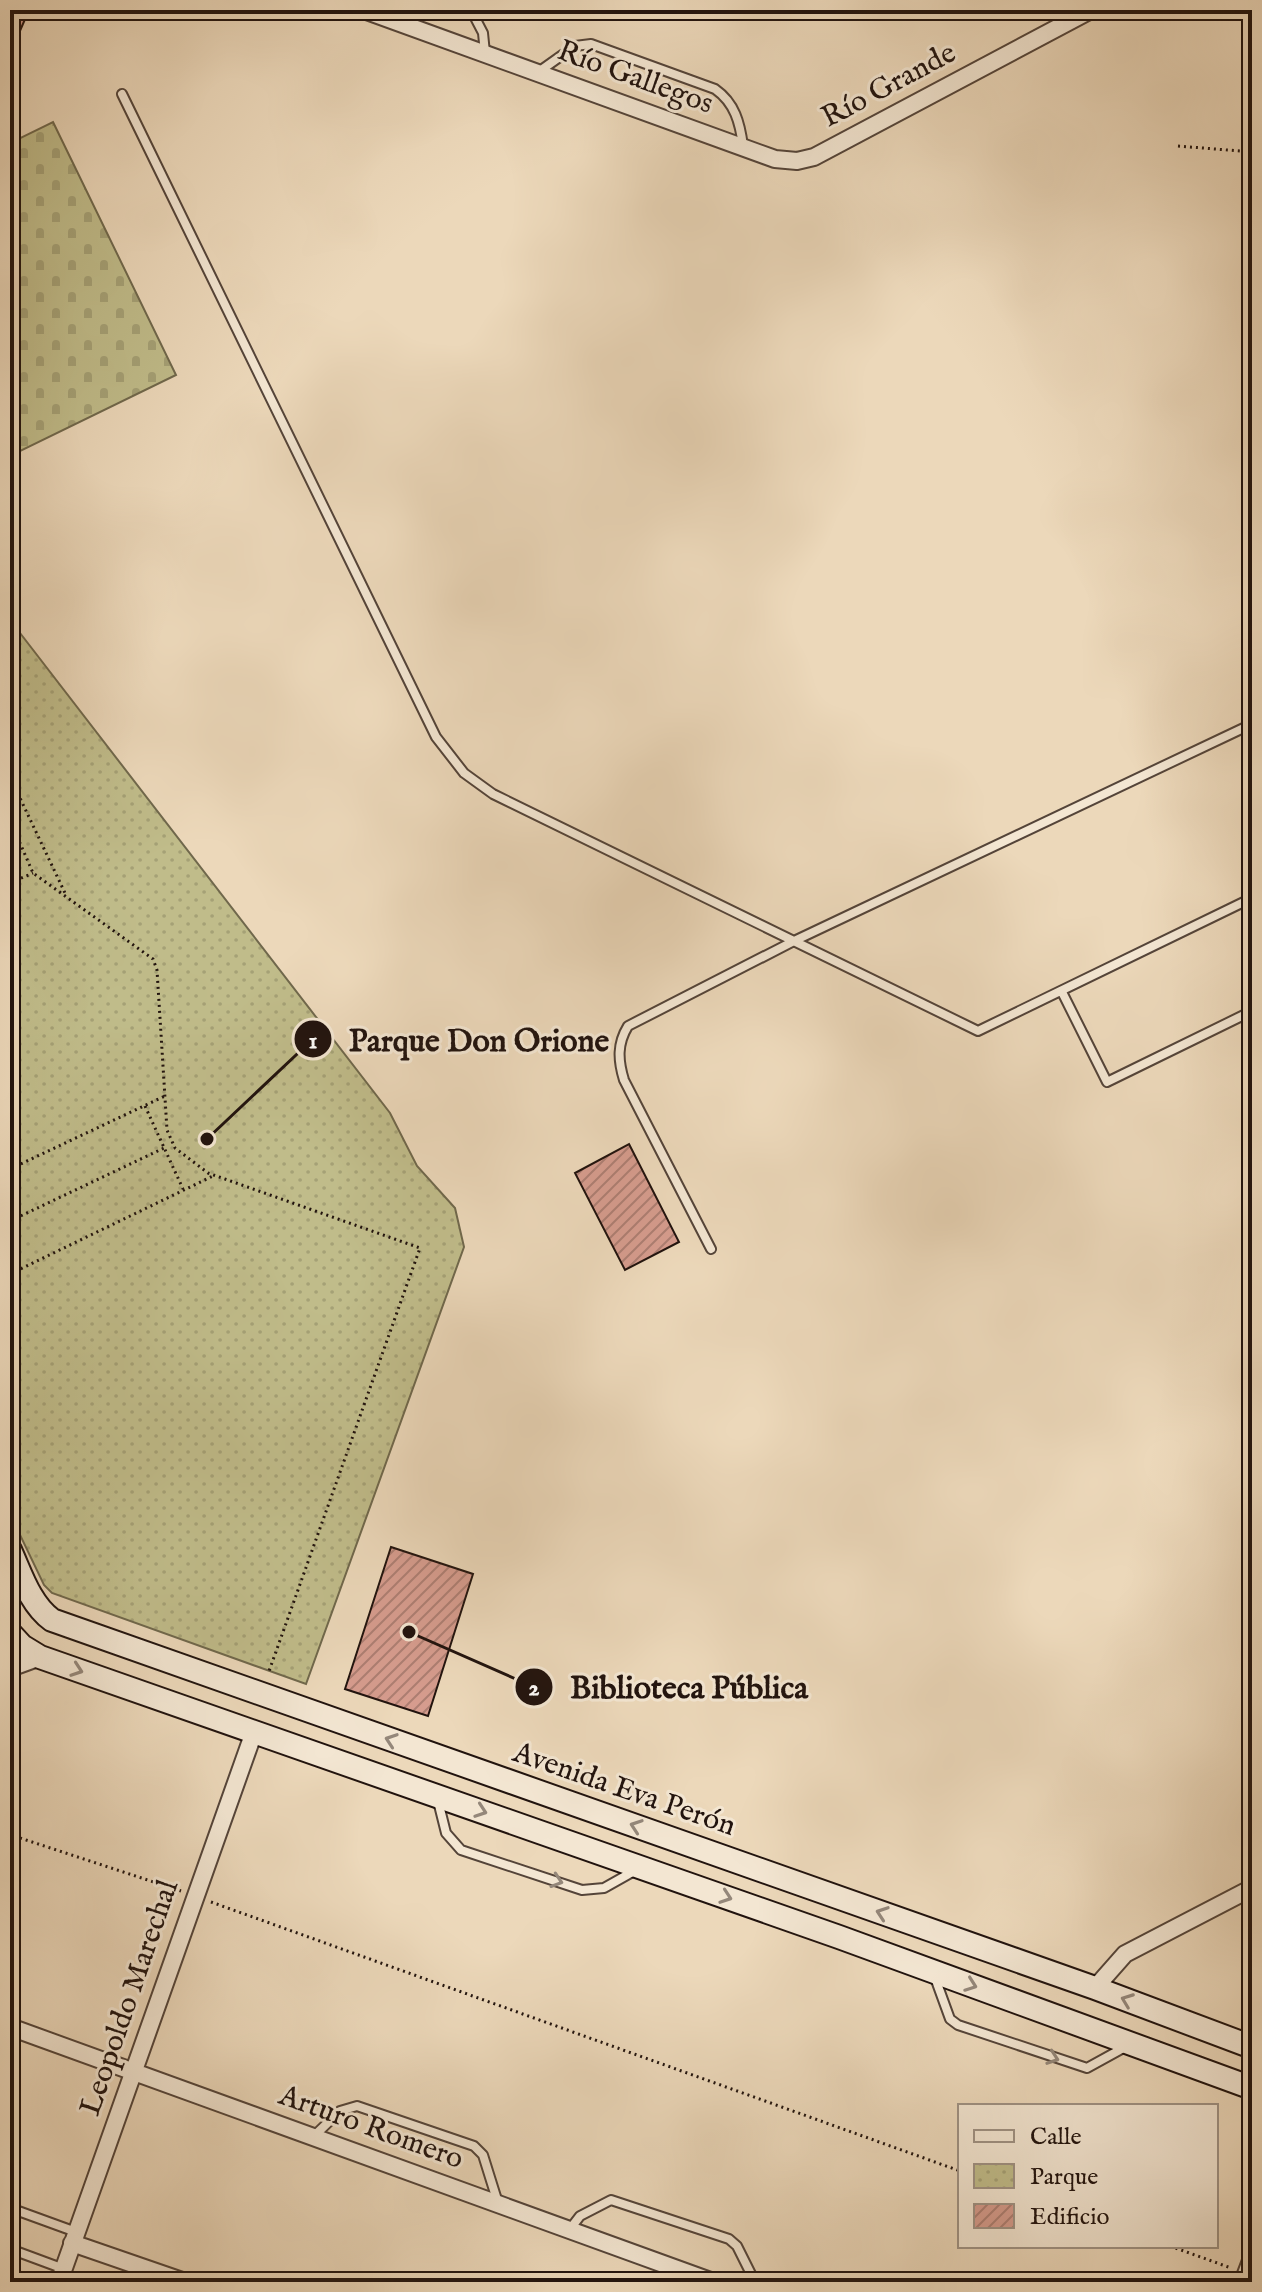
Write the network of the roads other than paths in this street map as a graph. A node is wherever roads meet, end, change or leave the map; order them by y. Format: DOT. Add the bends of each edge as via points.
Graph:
graph roads {
  1 [pos="364,10"];
  2 [pos="471,10"];
  3 [pos="1091,10"];
  4 [pos="485,54"];
  5 [pos="537,73"];
  6 [pos="122,94"];
  7 [pos="743,147"];
  8 [pos="797,161"];
  9 [pos="1252,724"];
  10 [pos="1252,898"];
  11 [pos="794,941"];
  12 [pos="1062,992"];
  13 [pos="1252,1011"];
  14 [pos="711,1249"];
  15 [pos="10,1550"];
  16 [pos="10,1633"];
  17 [pos="131,1648"];
  18 [pos="40,1657"];
  19 [pos="10,1668"];
  20 [pos="120,1684"];
  21 [pos="254,1732"];
  22 [pos="452,1761"];
  23 [pos="438,1796"];
  24 [pos="640,1867"];
  25 [pos="1252,1888"];
  26 [pos="849,1901"];
  27 [pos="839,1937"];
  28 [pos="933,1971"];
  29 [pos="1095,1988"];
  30 [pos="10,2027"];
  31 [pos="1199,2028"];
  32 [pos="1132,2044"];
  33 [pos="1252,2047"];
  34 [pos="1191,2065"];
  35 [pos="135,2072"];
  36 [pos="1252,2088"];
  37 [pos="313,2137"];
  38 [pos="498,2204"];
  39 [pos="10,2208"];
  40 [pos="569,2230"];
  41 [pos="74,2237"];
  42 [pos="10,2249"];
  43 [pos="61,2275"];
  44 [pos="685,2277"];
  45 [pos="185,2282"];
  46 [pos="713,2282"];
  47 [pos="755,2282"];
  1 -- 4 [label="street, Río Gallegos"];
  2 -- 4 [label="lane" via="483,33"];
  3 -- 8 [label="street, Río Grande" via="814,157"];
  4 -- 5 [label="street, Río Gallegos"];
  5 -- 7 [label="street, Río Gallegos"];
  5 -- 7 [label="lane" via="583,43 715,89 729,101"];
  6 -- 11 [label="lane" via="436,737 464,773 493,794"];
  7 -- 8 [label="street, Río Gallegos"];
  9 -- 11 [label="lane"];
  10 -- 12 [label="lane"];
  11 -- 12 [label="lane" via="978,1031"];
  11 -- 14 [label="lane" via="628,1026 622,1036 619,1062 624,1080"];
  12 -- 13 [label="lane" via="1107,1082"];
  15 -- 17 [label="main road, Avenida Eva Perón" via="42,1612"];
  16 -- 18 [label="main road"];
  17 -- 20 [label="main road"];
  22 -- 17 [label="main road, Avenida Eva Perón, one-way"];
  18 -- 19 [label="street"];
  18 -- 20 [label="main road, one-way"];
  20 -- 21 [label="main road"];
  21 -- 23 [label="main road"];
  21 -- 35 [label="street, Leopoldo Marechal"];
  22 -- 23 [label="main road"];
  26 -- 22 [label="main road, Avenida Eva Perón, one-way"];
  23 -- 24 [label="main road, one-way"];
  23 -- 24 [label="lane, one-way" via="446,1833 461,1850 592,1891"];
  24 -- 27 [label="main road, one-way"];
  25 -- 29 [label="street" via="1125,1954"];
  26 -- 27 [label="main road"];
  29 -- 26 [label="main road, Avenida Eva Perón, one-way"];
  27 -- 28 [label="main road"];
  28 -- 32 [label="main road, one-way"];
  28 -- 32 [label="lane, one-way" via="950,2019 958,2025 1087,2068"];
  31 -- 29 [label="main road, Avenida Eva Perón, one-way"];
  30 -- 35 [label="street, Arturo Romero"];
  31 -- 33 [label="main road, Avenida Eva Perón"];
  31 -- 34 [label="main road"];
  32 -- 34 [label="main road"];
  34 -- 36 [label="main road"];
  35 -- 37 [label="street, Arturo Romero"];
  35 -- 41 [label="street, Leopoldo Marechal"];
  37 -- 38 [label="street, Arturo Romero"];
  37 -- 38 [label="lane" via="340,2111 357,2106 474,2146 483,2155"];
  38 -- 40 [label="street, Arturo Romero"];
  39 -- 41 [label="lane"];
  40 -- 44 [label="street, Arturo Romero"];
  40 -- 47 [label="lane" via="580,2216 611,2200 729,2239"];
  41 -- 43 [label="street, Leopoldo Marechal"];
  41 -- 45 [label="street"];
  42 -- 43 [label="lane"];
  44 -- 46 [label="street, Arturo Romero"];
}
